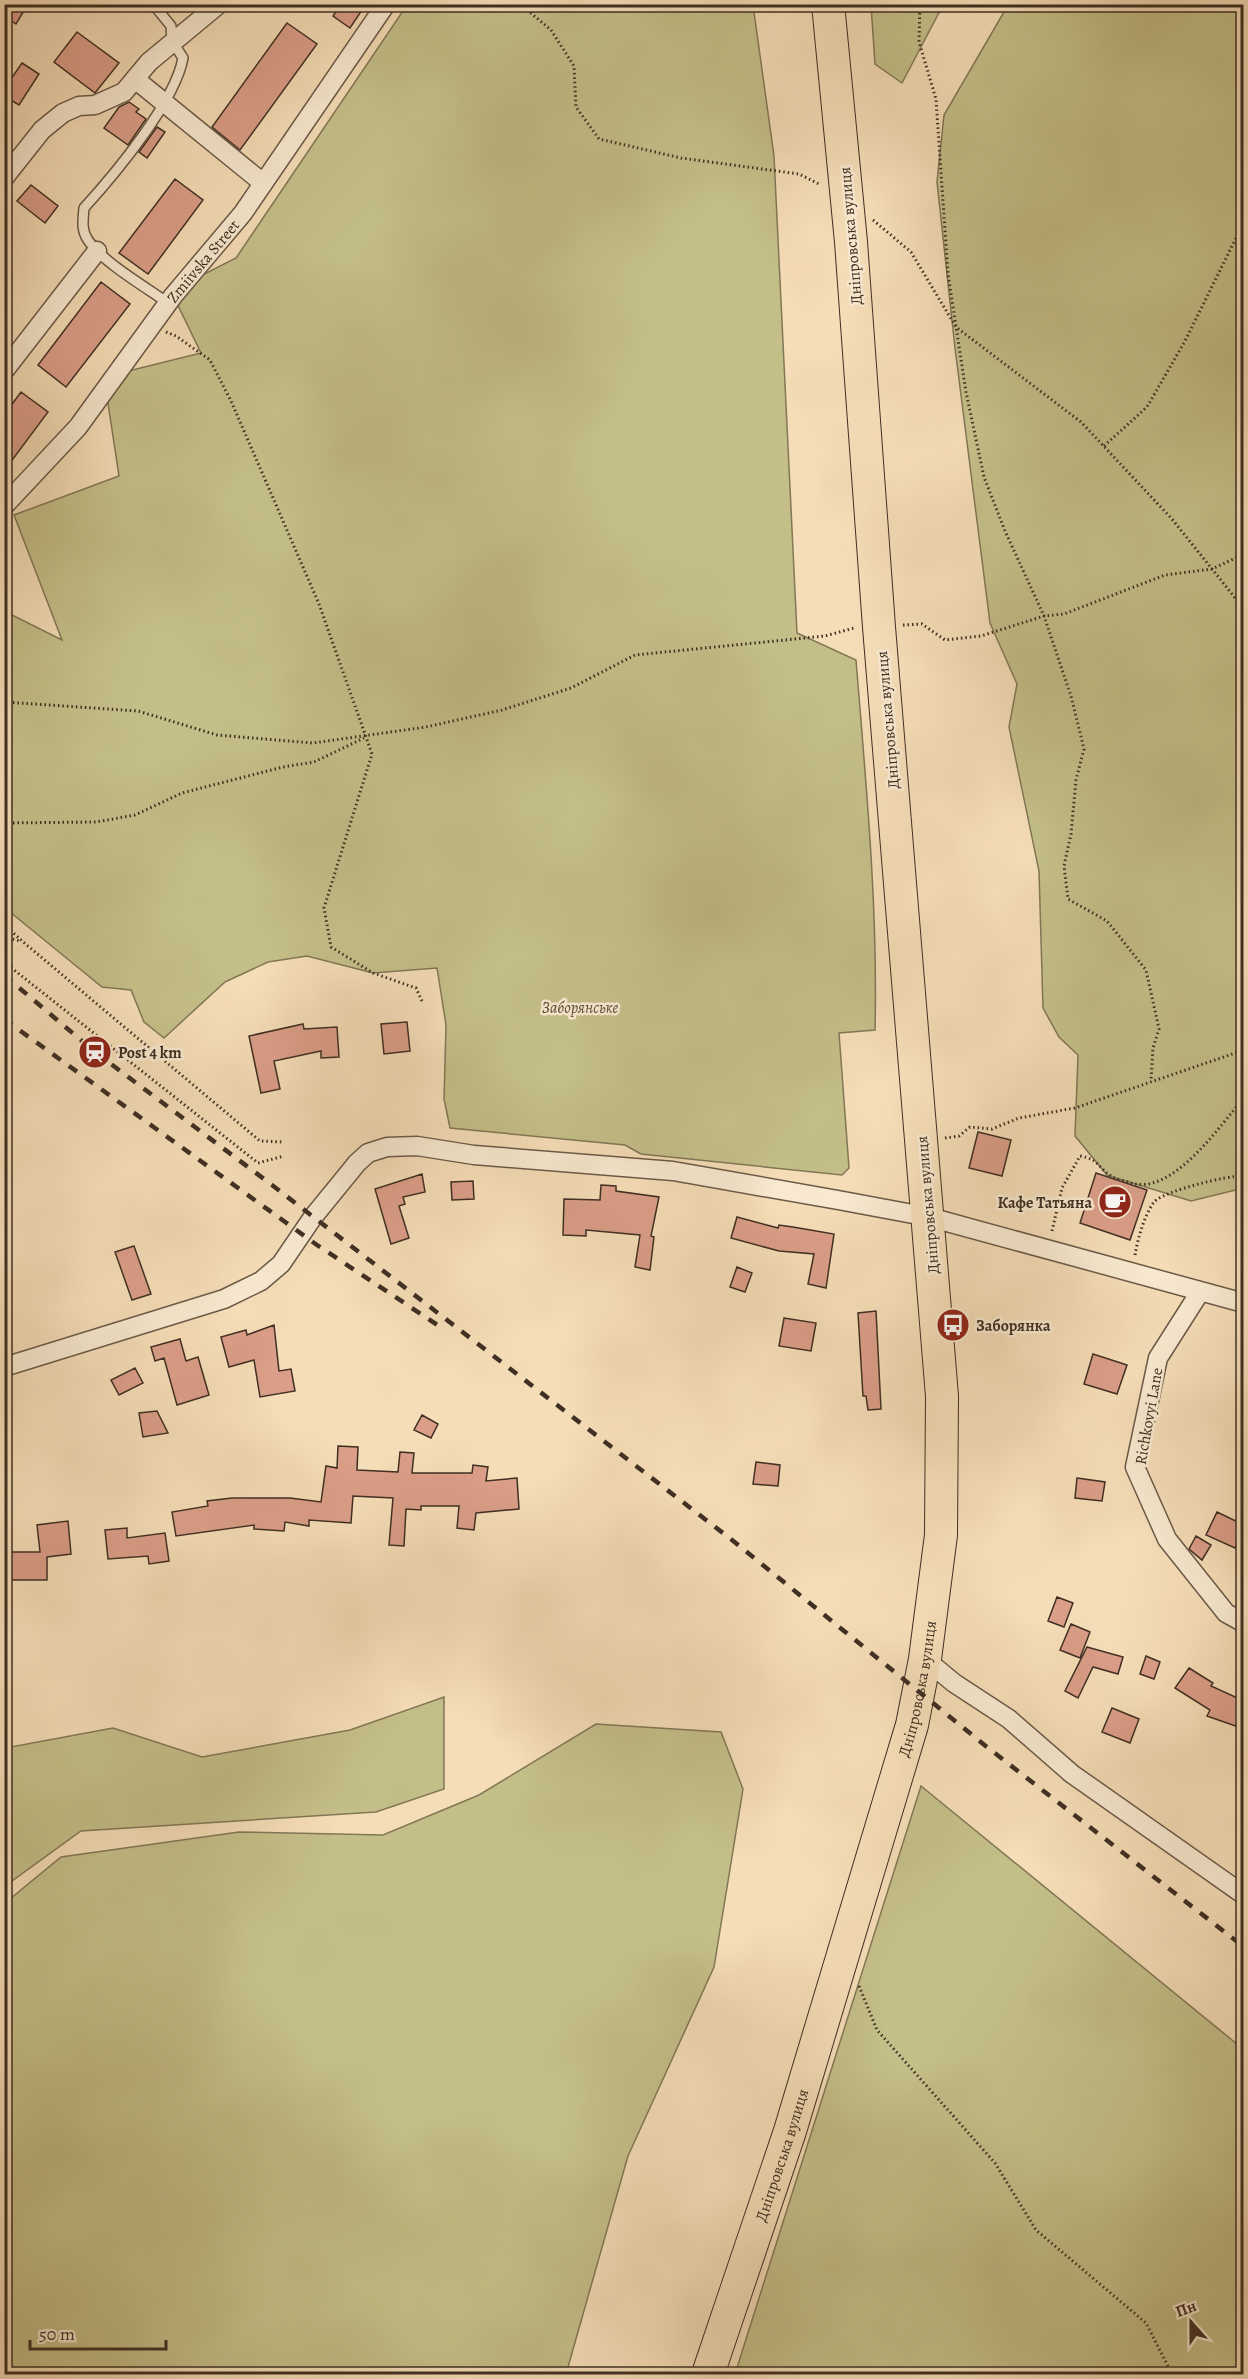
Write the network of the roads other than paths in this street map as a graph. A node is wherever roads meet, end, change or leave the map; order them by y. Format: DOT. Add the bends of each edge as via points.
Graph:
graph roads {
  1 [pos="153,4"];
  2 [pos="219,4"];
  3 [pos="386,4"];
  4 [pos="828,4"];
  5 [pos="172,41"];
  6 [pos="135,79"];
  7 [pos="165,103"];
  8 [pos="4,178"];
  9 [pos="263,183"];
  10 [pos="97,251"];
  11 [pos="168,303"];
  12 [pos="4,372"];
  13 [pos="4,506"];
  14 [pos="928,1217"];
  15 [pos="1200,1292"];
  16 [pos="1244,1303"];
  17 [pos="4,1367"];
  18 [pos="1244,1623"];
  19 [pos="925,1659"];
  20 [pos="1244,1895"];
  21 [pos="708,2374"];
  1 -- 5 [label="lane" via="171,26"];
  2 -- 5 [label="street"];
  3 -- 9 [label="street, Zmiivska Street"];
  4 -- 14 [label="highway, Дніпровська вулиця"];
  5 -- 6 [label="street"];
  5 -- 7 [label="lane" via="183,58 180,75"];
  6 -- 7 [label="street"];
  6 -- 8 [label="street" via="124,92 95,105 63,112 42,130"];
  7 -- 9 [label="street"];
  7 -- 10 [label="lane" via="84,208 82,225"];
  9 -- 11 [label="street, Zmiivska Street"];
  10 -- 11 [label="lane"];
  10 -- 12 [label="street"];
  11 -- 13 [label="street, Zmiivska Street" via="78,427"];
  14 -- 15 [label="street"];
  14 -- 17 [label="street" via="673,1171 474,1155 417,1146 387,1147 368,1153 357,1163 280,1264 261,1281 224,1299"];
  14 -- 19 [label="highway, Дніпровська вулиця" via="942,1431 941,1535"];
  15 -- 16 [label="street"];
  15 -- 18 [label="street, Richkovyi Lane" via="1158,1358 1135,1467 1167,1539 1226,1612"];
  19 -- 20 [label="street" via="1010,1719 1072,1773"];
  19 -- 21 [label="highway, Дніпровська вулиця" via="912,1725 845,1951 790,2131"];
}
